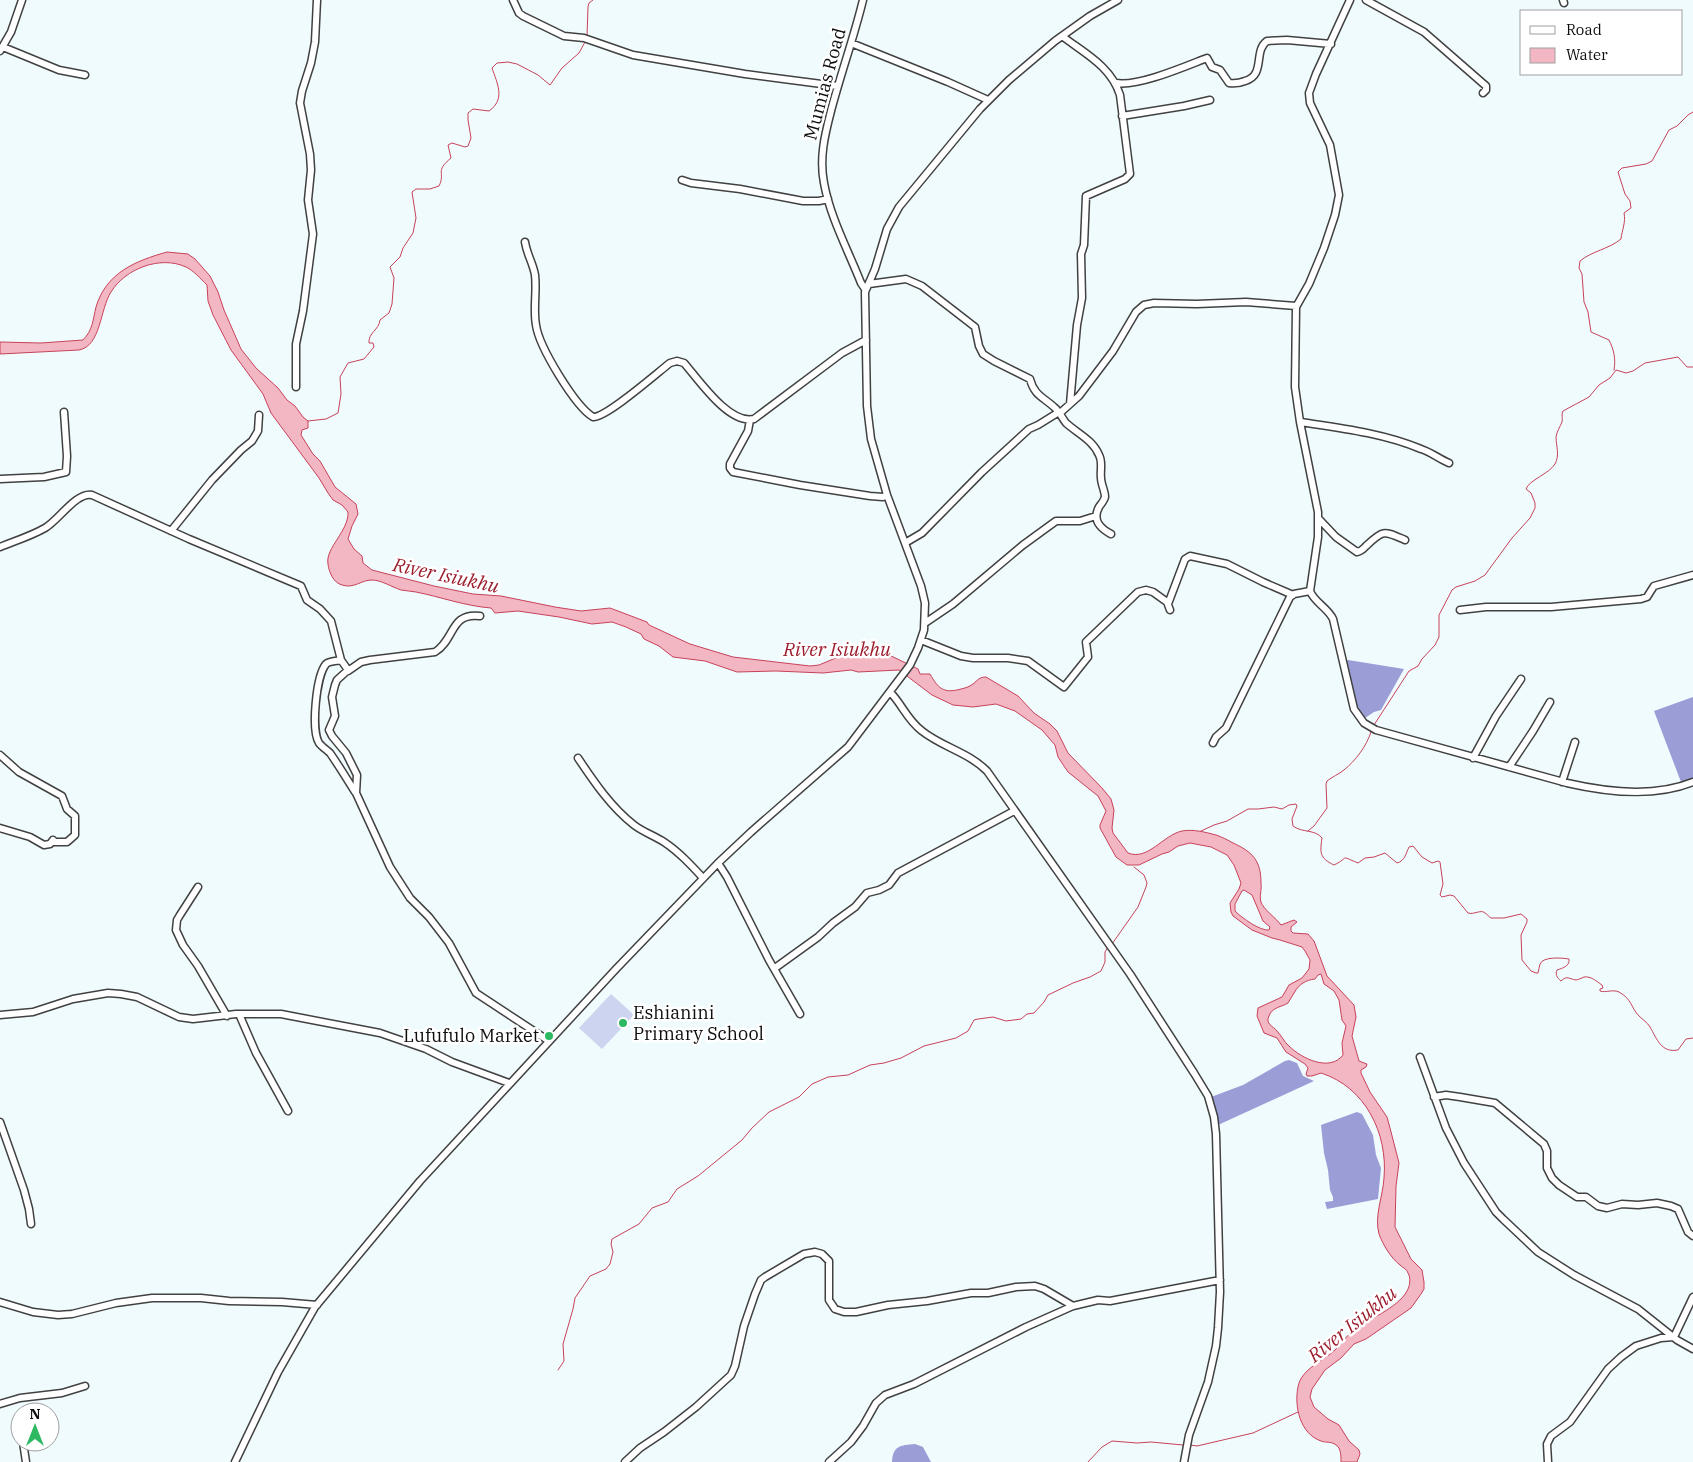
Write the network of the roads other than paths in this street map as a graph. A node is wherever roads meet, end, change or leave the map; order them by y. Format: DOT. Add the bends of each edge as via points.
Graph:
graph roads {
  1 [pos="22,0"];
  2 [pos="317,0"];
  3 [pos="513,0"];
  4 [pos="863,0"];
  5 [pos="1118,0"];
  6 [pos="1350,0"];
  7 [pos="1366,0"];
  8 [pos="1062,36"];
  9 [pos="851,43"];
  10 [pos="1331,44"];
  11 [pos="2,49"];
  12 [pos="85,74"];
  13 [pos="1116,83"];
  14 [pos="837,86"];
  15 [pos="1483,93"];
  16 [pos="988,100"];
  17 [pos="1210,100"];
  18 [pos="1122,116"];
  19 [pos="682,180"];
  20 [pos="828,199"];
  21 [pos="525,242"];
  22 [pos="867,286"];
  23 [pos="1296,306"];
  24 [pos="866,340"];
  25 [pos="296,386"];
  26 [pos="1070,404"];
  27 [pos="64,412"];
  28 [pos="1059,412"];
  29 [pos="259,415"];
  30 [pos="750,420"];
  31 [pos="1300,422"];
  32 [pos="1449,463"];
  33 [pos="0,479"];
  34 [pos="888,495"];
  35 [pos="1096,516"];
  36 [pos="1318,518"];
  37 [pos="171,531"];
  38 [pos="1111,534"];
  39 [pos="1405,540"];
  40 [pos="905,543"];
  41 [pos="0,546"];
  42 [pos="1693,575"];
  43 [pos="1310,591"];
  44 [pos="1293,595"];
  45 [pos="1460,610"];
  46 [pos="480,616"];
  47 [pos="925,622"];
  48 [pos="921,640"];
  49 [pos="341,660"];
  50 [pos="348,671"];
  51 [pos="1521,679"];
  52 [pos="890,692"];
  53 [pos="1550,702"];
  54 [pos="1575,742"];
  55 [pos="1213,743"];
  56 [pos="0,755"];
  57 [pos="578,758"];
  58 [pos="1473,758"];
  59 [pos="1509,767"];
  60 [pos="1562,782"];
  61 [pos="1693,782"];
  62 [pos="356,794"];
  63 [pos="1014,811"];
  64 [pos="0,828"];
  65 [pos="718,864"];
  66 [pos="704,878"];
  67 [pos="198,887"];
  68 [pos="775,968"];
  69 [pos="239,1014"];
  70 [pos="800,1014"];
  71 [pos="0,1015"];
  72 [pos="226,1016"];
  73 [pos="549,1041"];
  74 [pos="1420,1057"];
  75 [pos="509,1083"];
  76 [pos="1434,1097"];
  77 [pos="288,1111"];
  78 [pos="0,1122"];
  79 [pos="31,1224"];
  80 [pos="1693,1236"];
  81 [pos="1220,1280"];
  82 [pos="1693,1298"];
  83 [pos="0,1302"];
  84 [pos="317,1305"];
  85 [pos="1073,1306"];
  86 [pos="1674,1337"];
  87 [pos="1693,1349"];
  88 [pos="85,1386"];
  89 [pos="0,1404"];
  90 [pos="235,1462"];
  91 [pos="625,1462"];
  92 [pos="829,1462"];
  93 [pos="1184,1462"];
  94 [pos="1548,1462"];
  1 -- 11 [label="street"];
  2 -- 25 [label="street" via="314,52 300,98 310,154 308,200 313,234 295,352"];
  3 -- 14 [label="street" via="523,16 564,36 587,38 640,56"];
  4 -- 9 [label="street, Mumias Road"];
  5 -- 8 [label="street"];
  6 -- 10 [label="street"];
  7 -- 15 [label="street" via="1430,36 1486,86"];
  8 -- 13 [label="street" via="1099,63"];
  8 -- 16 [label="street"];
  9 -- 14 [label="street, Mumias Road"];
  9 -- 16 [label="street"];
  10 -- 13 [label="street" via="1268,41 1263,45 1255,76 1235,84 1229,83 1207,58 1134,82"];
  10 -- 23 [label="street" via="1309,96 1329,142 1338,200 1320,259"];
  11 -- 12 [label="street" via="59,70"];
  13 -- 18 [label="street"];
  14 -- 20 [label="street, Mumias Road" via="822,157"];
  16 -- 22 [label="street" via="899,207 887,229"];
  17 -- 18 [label="street"];
  18 -- 26 [label="street" via="1129,176 1086,196 1081,254 1082,298"];
  19 -- 20 [label="street" via="798,201"];
  20 -- 22 [label="street, Mumias Road" via="861,283"];
  21 -- 30 [label="street" via="534,275 535,318 541,342 589,414 599,416 677,361 684,363 720,404 736,416"];
  22 -- 24 [label="street"];
  22 -- 28 [label="street" via="906,279 922,286 975,327 984,354 1029,378 1032,388"];
  23 -- 26 [label="street" via="1254,302 1144,305 1136,312 1113,351"];
  23 -- 31 [label="street" via="1295,387"];
  24 -- 30 [label="street" via="842,353"];
  24 -- 34 [label="street" via="869,426"];
  26 -- 28 [label="street"];
  27 -- 33 [label="street" via="66,472 44,477"];
  28 -- 35 [label="street" via="1096,449 1101,459 1104,498"];
  28 -- 40 [label="street" via="1028,429 922,533"];
  29 -- 37 [label="street" via="258,431 252,441 212,480"];
  30 -- 34 [label="street" via="748,431 730,464 732,471 814,488 877,497"];
  31 -- 32 [label="street" via="1400,441"];
  31 -- 36 [label="street"];
  34 -- 40 [label="street"];
  35 -- 38 [label="street" via="1100,527"];
  35 -- 47 [label="street" via="1080,521 1056,521 953,604"];
  36 -- 39 [label="street" via="1356,552 1361,552 1383,533"];
  36 -- 43 [label="street"];
  37 -- 41 [label="street" via="88,494 42,530"];
  37 -- 49 [label="street" via="302,586 307,600 331,621"];
  40 -- 47 [label="street" via="923,593"];
  42 -- 45 [label="street" via="1654,586 1647,597 1640,599 1551,607"];
  43 -- 44 [label="street"];
  43 -- 58 [label="street" via="1333,619 1354,709 1364,723 1373,729"];
  44 -- 48 [label="street" via="1227,564 1188,556 1169,607 1149,590 1133,595 1086,642 1088,657 1064,687 1028,661 961,656"];
  44 -- 55 [label="street" via="1226,728"];
  46 -- 50 [label="street" via="464,616 442,648 435,652 370,660"];
  47 -- 48 [label="street"];
  48 -- 52 [label="street" via="910,665"];
  49 -- 50 [label="street"];
  49 -- 62 [label="street" via="326,664 316,695 315,724 318,742"];
  50 -- 62 [label="street" via="335,685 332,697 335,716 329,730 358,775"];
  51 -- 58 [label="street"];
  52 -- 63 [label="street" via="914,725 980,764"];
  52 -- 65 [label="street" via="848,747"];
  53 -- 59 [label="street"];
  54 -- 60 [label="street"];
  56 -- 64 [label="street" via="19,772 62,796 67,809 75,816 75,835 67,842 53,840 44,845"];
  57 -- 66 [label="street" via="601,791 625,817 676,850"];
  58 -- 59 [label="street"];
  59 -- 60 [label="street"];
  60 -- 61 [label="street" via="1590,788 1649,791 1674,789"];
  62 -- 73 [label="street" via="399,883 449,943 476,993"];
  63 -- 68 [label="street" via="898,873 884,888 867,893 855,907"];
  63 -- 81 [label="street" via="1130,974 1208,1096 1216,1134"];
  65 -- 66 [label="street"];
  65 -- 68 [label="street"];
  66 -- 73 [label="street"];
  67 -- 72 [label="street" via="180,915 176,930"];
  68 -- 70 [label="street"];
  69 -- 72 [label="street"];
  69 -- 75 [label="street" via="281,1014 380,1033"];
  69 -- 77 [label="street"];
  71 -- 72 [label="street" via="33,1012 73,999 108,993 137,997 185,1018"];
  73 -- 75 [label="street"];
  74 -- 76 [label="street"];
  75 -- 84 [label="street" via="420,1181"];
  76 -- 80 [label="street" via="1446,1095 1494,1103 1544,1144 1548,1171 1559,1185 1602,1207 1659,1204 1676,1208"];
  76 -- 86 [label="street" via="1464,1163 1503,1219 1538,1252 1638,1310"];
  78 -- 79 [label="street" via="24,1190"];
  81 -- 85 [label="street" via="1110,1302 1098,1300"];
  81 -- 93 [label="street" via="1216,1346"];
  82 -- 86 [label="street"];
  83 -- 84 [label="street" via="33,1312 58,1315 152,1298"];
  84 -- 90 [label="street" via="278,1372"];
  85 -- 91 [label="street" via="1035,1286 844,1312 835,1309 829,1300 830,1265 827,1258 815,1252 804,1254 761,1280 746,1319 734,1370 728,1378"];
  85 -- 92 [label="street" via="914,1384 885,1394 852,1442"];
  86 -- 87 [label="street"];
  86 -- 94 [label="street" via="1636,1346 1608,1369 1570,1422 1551,1436 1547,1444"];
  88 -- 89 [label="street"];
}
